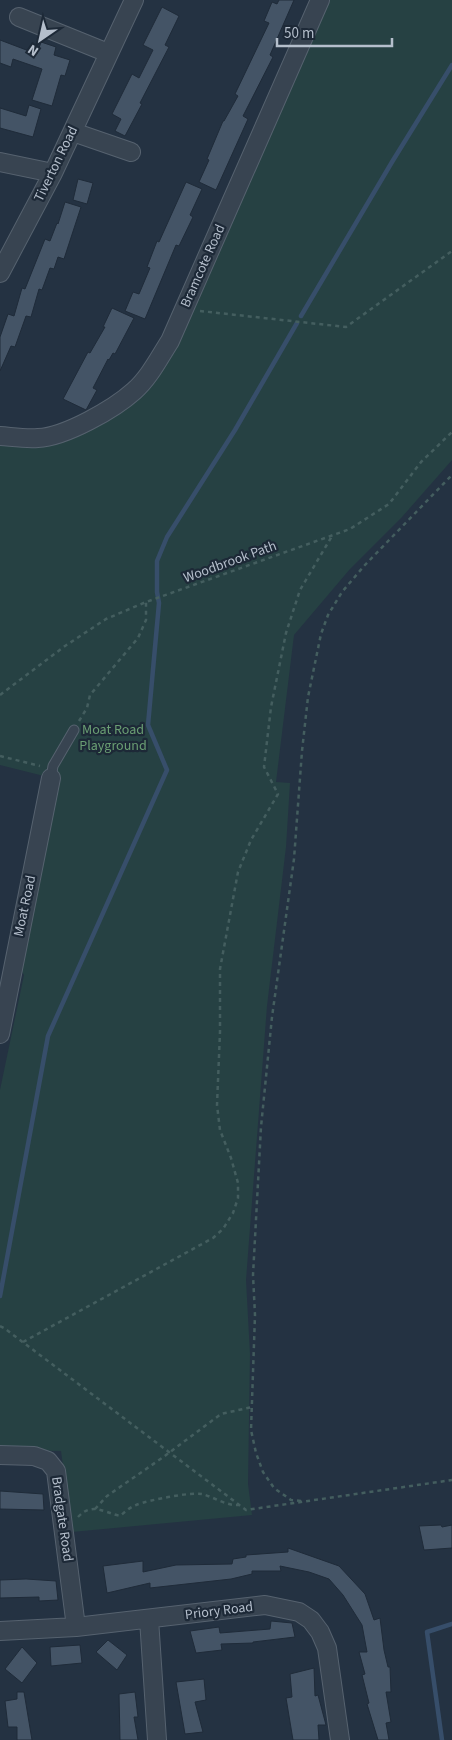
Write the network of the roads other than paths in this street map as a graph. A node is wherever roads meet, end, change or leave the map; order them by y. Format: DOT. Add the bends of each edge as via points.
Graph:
graph roads {
  1 [pos="134,0"];
  2 [pos="320,0"];
  3 [pos="19,17"];
  4 [pos="108,53"];
  5 [pos="73,132"];
  6 [pos="132,152"];
  7 [pos="0,162"];
  8 [pos="53,173"];
  9 [pos="0,273"];
  10 [pos="0,436"];
  11 [pos="74,730"];
  12 [pos="52,774"];
  13 [pos="0,1034"];
  14 [pos="0,1455"];
  15 [pos="149,1619"];
  16 [pos="76,1627"];
  17 [pos="0,1631"];
  18 [pos="157,1740"];
  19 [pos="340,1740"];
  1 -- 4 [label="street, Tiverton Road"];
  2 -- 10 [label="street, Bramcote Road" via="170,342 152,369 134,391 107,410 63,433 40,438"];
  3 -- 4 [label="street"];
  4 -- 5 [label="street, Tiverton Road"];
  5 -- 6 [label="street"];
  5 -- 8 [label="street, Tiverton Road"];
  7 -- 8 [label="street"];
  8 -- 9 [label="street, Tiverton Road"];
  11 -- 12 [label="lane" via="53,766"];
  12 -- 13 [label="street, Moat Road"];
  14 -- 16 [label="street, Bradgate Road" via="34,1456 48,1461 56,1471"];
  15 -- 16 [label="street, Priory Road"];
  15 -- 18 [label="street"];
  15 -- 19 [label="street, Priory Road" via="265,1605 299,1612 311,1620 327,1648"];
  16 -- 17 [label="street, Priory Road"];
}
